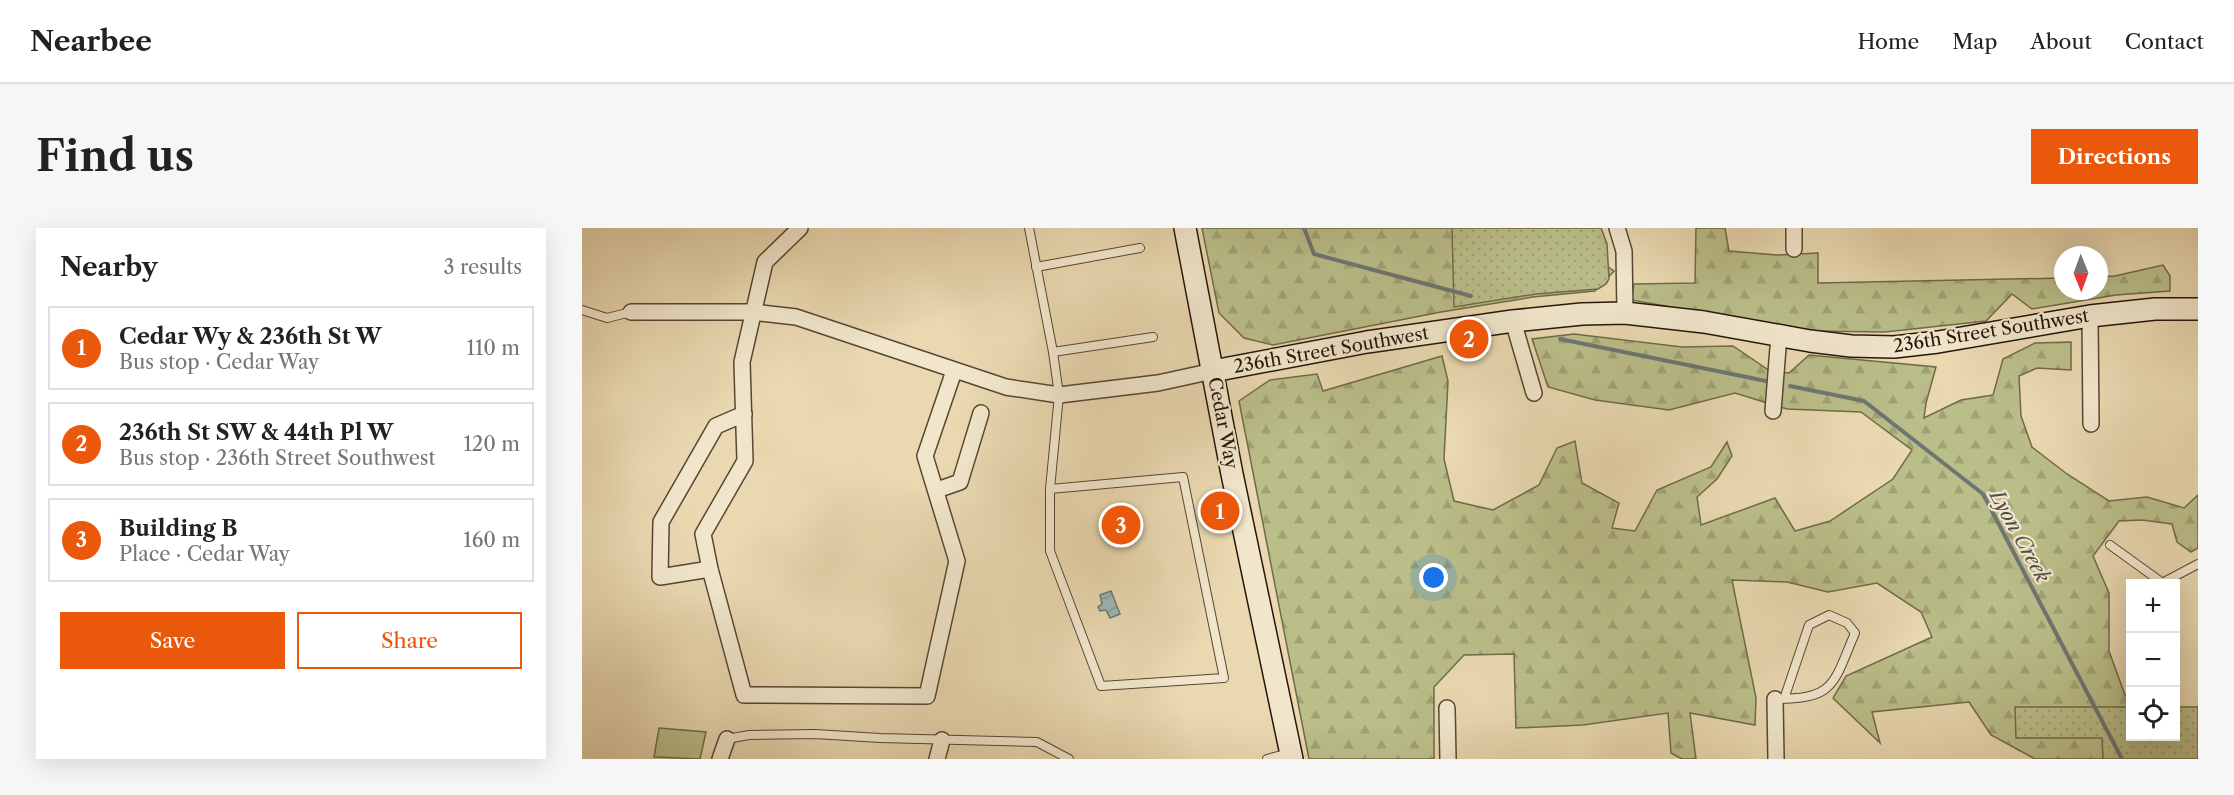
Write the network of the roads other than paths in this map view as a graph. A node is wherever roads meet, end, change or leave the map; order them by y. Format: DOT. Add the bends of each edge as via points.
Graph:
graph roads {
  1 [pos="800,228"];
  2 [pos="1029,228"];
  3 [pos="1185,228"];
  4 [pos="1617,228"];
  5 [pos="1794,228"];
  6 [pos="1140,248"];
  7 [pos="1794,249"];
  8 [pos="1036,267"];
  9 [pos="2198,309"];
  10 [pos="582,310"];
  11 [pos="631,312"];
  12 [pos="752,312"];
  13 [pos="1625,313"];
  14 [pos="2090,316"];
  15 [pos="1513,321"];
  16 [pos="1779,335"];
  17 [pos="1153,337"];
  18 [pos="1053,352"];
  19 [pos="954,371"];
  20 [pos="1213,371"];
  21 [pos="1534,393"];
  22 [pos="1059,395"];
  23 [pos="1773,411"];
  24 [pos="981,413"];
  25 [pos="744,414"];
  26 [pos="2091,424"];
  27 [pos="1050,489"];
  28 [pos="937,490"];
  29 [pos="2110,545"];
  30 [pos="2198,564"];
  31 [pos="710,569"];
  32 [pos="2158,579"];
  33 [pos="2171,579"];
  34 [pos="1779,699"];
  35 [pos="1447,708"];
  36 [pos="727,739"];
  37 [pos="942,740"];
  38 [pos="1291,756"];
  39 [pos="720,759"];
  40 [pos="937,759"];
  41 [pos="1069,759"];
  42 [pos="1267,759"];
  43 [pos="1448,759"];
  44 [pos="1776,759"];
  1 -- 12 [label="street" via="765,262"];
  2 -- 8 [label="lane"];
  3 -- 20 [label="main road, Cedar Way"];
  4 -- 13 [label="street" via="1624,251"];
  5 -- 7 [label="street"];
  6 -- 8 [label="lane"];
  8 -- 18 [label="lane"];
  9 -- 14 [label="main road, 236th Street Southwest"];
  10 -- 11 [label="lane, 236th Street Southwest" via="607,318"];
  11 -- 12 [label="street, 236th Street Southwest"];
  12 -- 19 [label="street, 236th Street Southwest" via="796,317"];
  12 -- 25 [label="street" via="742,362"];
  13 -- 15 [label="main road, 236th Street Southwest"];
  13 -- 16 [label="main road, 236th Street Southwest"];
  14 -- 16 [label="main road, 236th Street Southwest" via="1894,347 1851,346"];
  14 -- 26 [label="street"];
  15 -- 20 [label="main road, 236th Street Southwest" via="1368,342"];
  15 -- 21 [label="street"];
  16 -- 23 [label="street"];
  17 -- 18 [label="lane"];
  18 -- 22 [label="lane"];
  19 -- 22 [label="street, 236th Street Southwest" via="1006,387"];
  19 -- 28 [label="street" via="925,456"];
  20 -- 22 [label="street, 236th Street Southwest" via="1158,383"];
  20 -- 38 [label="main road, Cedar Way"];
  22 -- 27 [label="lane"];
  24 -- 28 [label="street" via="960,482"];
  25 -- 31 [label="street" via="745,461 703,534"];
  25 -- 31 [label="street" via="716,426 661,522 660,577"];
  27 -- 27 [label="lane" via="1183,477 1224,678 1101,686 1050,551"];
  28 -- 31 [label="street" via="957,561 927,696 744,695"];
  29 -- 32 [label="lane"];
  30 -- 33 [label="lane"];
  34 -- 34 [label="lane" via="1804,699 1834,683 1855,633 1847,623 1829,615 1809,625"];
  34 -- 44 [label="street"];
  35 -- 43 [label="street"];
  36 -- 37 [label="lane" via="815,734"];
  36 -- 39 [label="street"];
  37 -- 40 [label="street"];
  37 -- 41 [label="lane" via="1037,742"];
  38 -- 42 [label="lane"];
}
